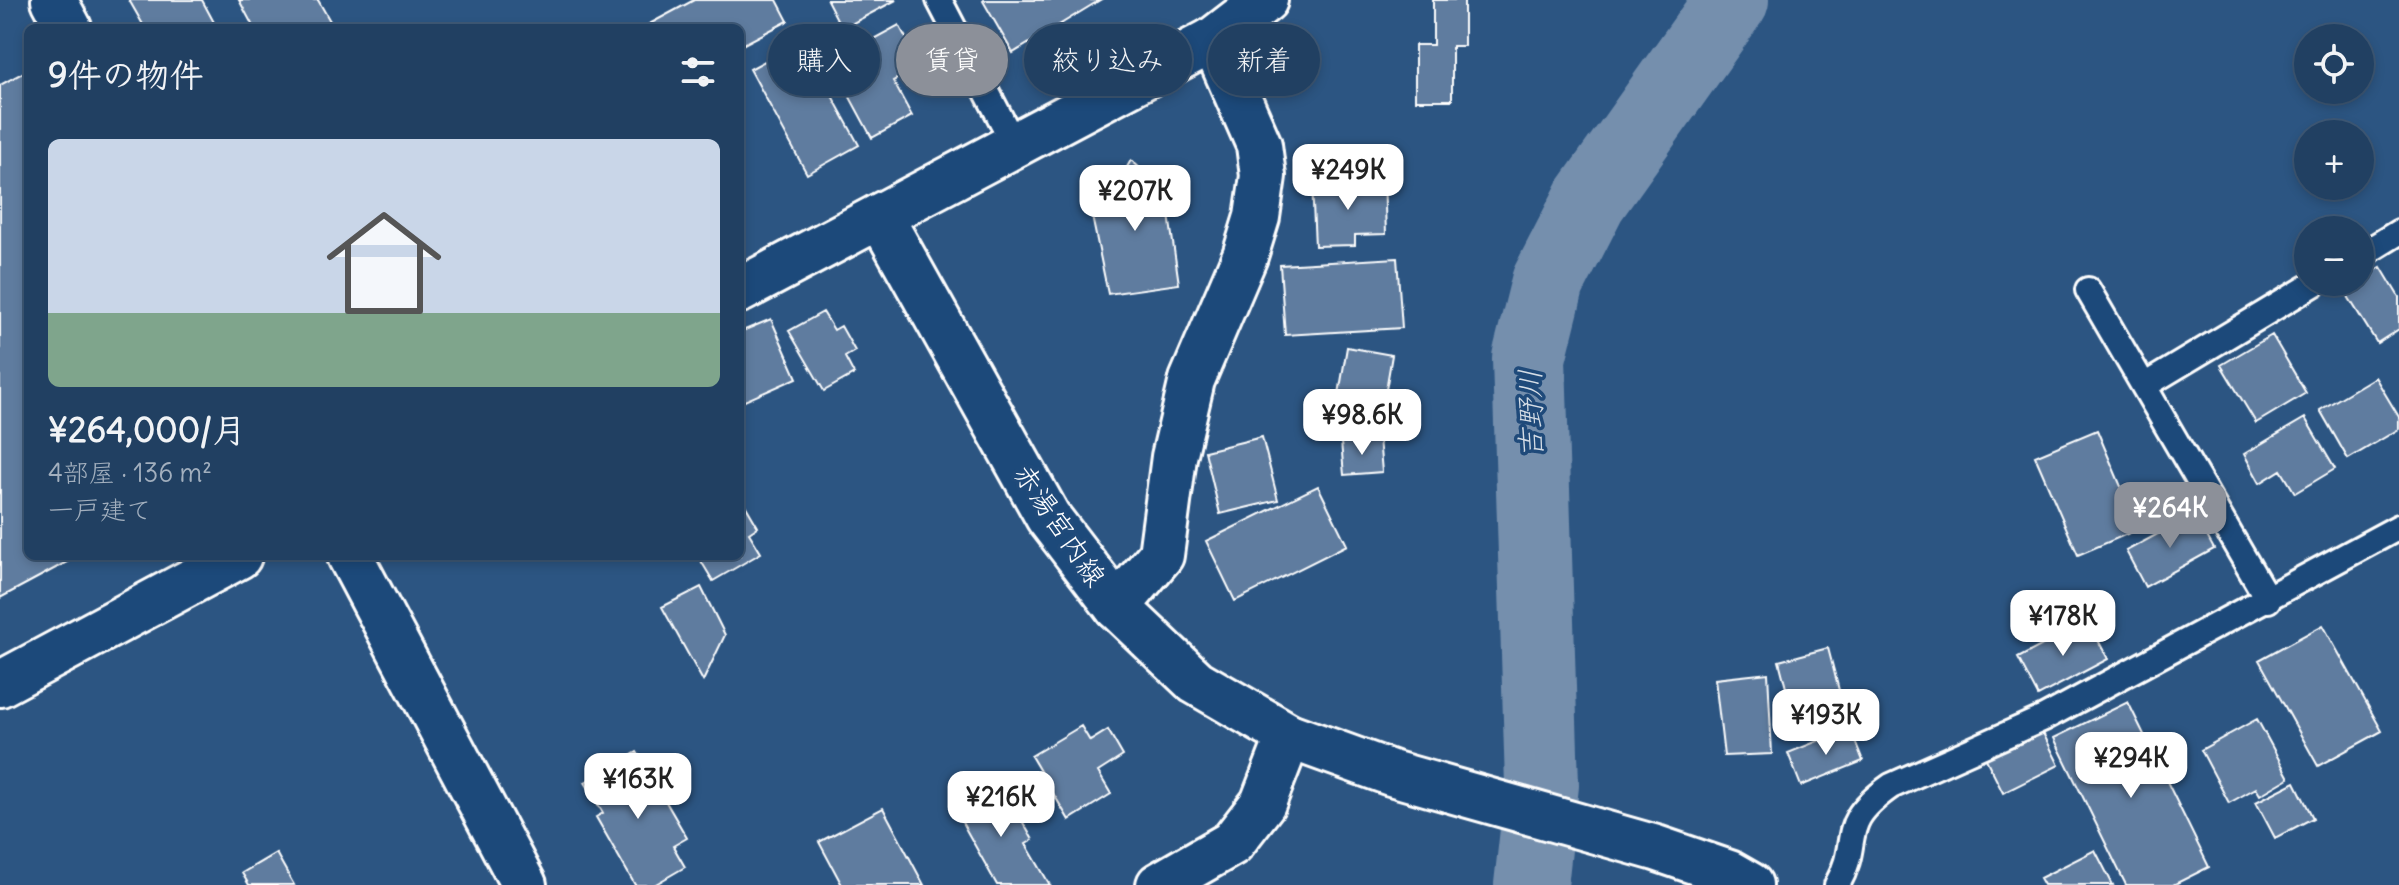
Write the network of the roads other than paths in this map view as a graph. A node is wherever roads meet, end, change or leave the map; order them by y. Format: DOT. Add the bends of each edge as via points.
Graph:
graph roads {
  1 [pos="54,0"];
  2 [pos="939,0"];
  3 [pos="1265,0"];
  4 [pos="67,24"];
  5 [pos="1234,24"];
  6 [pos="1208,43"];
  7 [pos="1238,96"];
  8 [pos="1015,146"];
  9 [pos="880,216"];
  10 [pos="2399,232"];
  11 [pos="2374,247"];
  12 [pos="744,288"];
  13 [pos="2088,290"];
  14 [pos="2294,296"];
  15 [pos="2144,386"];
  16 [pos="2399,527"];
  17 [pos="232,560"];
  18 [pos="352,560"];
  19 [pos="2268,600"];
  20 [pos="1117,607"];
  21 [pos="0,684"];
  22 [pos="1289,736"];
  23 [pos="524,885"];
  24 [pos="1159,885"];
  25 [pos="1750,885"];
  26 [pos="1837,885"];
  1 -- 4 [label="street"];
  2 -- 8 [label="lane"];
  3 -- 5 [label="street"];
  6 -- 8 [label="street"];
  7 -- 20 [label="street" via="1259,145 1263,176 1257,217 1192,380 1161,555"];
  8 -- 9 [label="street"];
  9 -- 12 [label="street"];
  9 -- 20 [label="street, 赤湯宮内線" via="1048,517"];
  10 -- 11 [label="lane"];
  13 -- 15 [label="lane"];
  14 -- 15 [label="lane"];
  15 -- 19 [label="lane"];
  16 -- 19 [label="lane"];
  17 -- 21 [label="street"];
  18 -- 23 [label="street"];
  19 -- 26 [label="lane" via="2044,718 1891,786 1868,802 1851,825 1845,871"];
  20 -- 22 [label="street, 赤湯宮内線" via="1196,682"];
  22 -- 24 [label="street" via="1263,803 1232,843"];
  22 -- 25 [label="street, 赤湯宮内線" via="1391,773 1656,848"];
}
